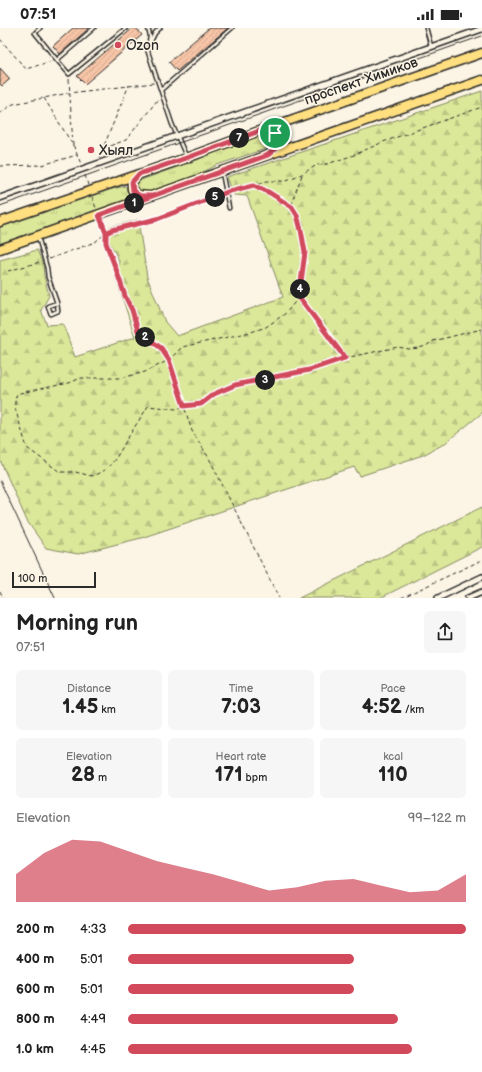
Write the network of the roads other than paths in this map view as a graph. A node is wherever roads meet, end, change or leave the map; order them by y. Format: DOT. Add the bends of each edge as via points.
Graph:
graph roads {
  1 [pos="40,28"];
  2 [pos="94,28"];
  3 [pos="126,28"];
  4 [pos="148,28"];
  5 [pos="160,28"];
  6 [pos="232,28"];
  7 [pos="426,28"];
  8 [pos="482,29"];
  9 [pos="149,45"];
  10 [pos="432,46"];
  11 [pos="482,53"];
  12 [pos="57,60"];
  13 [pos="482,80"];
  14 [pos="161,90"];
  15 [pos="262,130"];
  16 [pos="177,136"];
  17 [pos="268,155"];
  18 [pos="186,158"];
  19 [pos="222,171"];
  20 [pos="139,174"];
  21 [pos="152,196"];
  22 [pos="0,198"];
  23 [pos="230,208"];
  24 [pos="0,222"];
  25 [pos="38,237"];
  26 [pos="0,249"];
  27 [pos="57,303"];
  28 [pos="482,577"];
  29 [pos="482,592"];
  30 [pos="438,598"];
  31 [pos="468,598"];
  1 -- 12 [label="lane" via="34,33"];
  2 -- 12 [label="lane"];
  3 -- 12 [label="lane" via="69,74"];
  4 -- 9 [label="lane"];
  5 -- 9 [label="lane"];
  6 -- 14 [label="lane"];
  7 -- 10 [label="lane"];
  8 -- 10 [label="street"];
  9 -- 14 [label="lane" via="148,52"];
  10 -- 16 [label="street"];
  11 -- 15 [label="main road, проспект Химиков"];
  13 -- 17 [label="main road"];
  14 -- 16 [label="lane"];
  15 -- 17 [label="main road" via="273,132 278,140 277,147"];
  15 -- 18 [label="main road, проспект Химиков"];
  16 -- 18 [label="lane"];
  16 -- 22 [label="street"];
  17 -- 19 [label="main road"];
  18 -- 20 [label="main road, проспект Химиков"];
  19 -- 21 [label="main road"];
  19 -- 23 [label="lane"];
  20 -- 21 [label="main road" via="132,182 133,191 140,196"];
  20 -- 24 [label="main road, проспект Химиков"];
  21 -- 25 [label="main road"];
  25 -- 26 [label="main road"];
  25 -- 27 [label="lane"];
  27 -- 27 [label="lane" via="58,311 51,314 48,306"];
  28 -- 30 [label="street"];
  29 -- 31 [label="street"];
}
